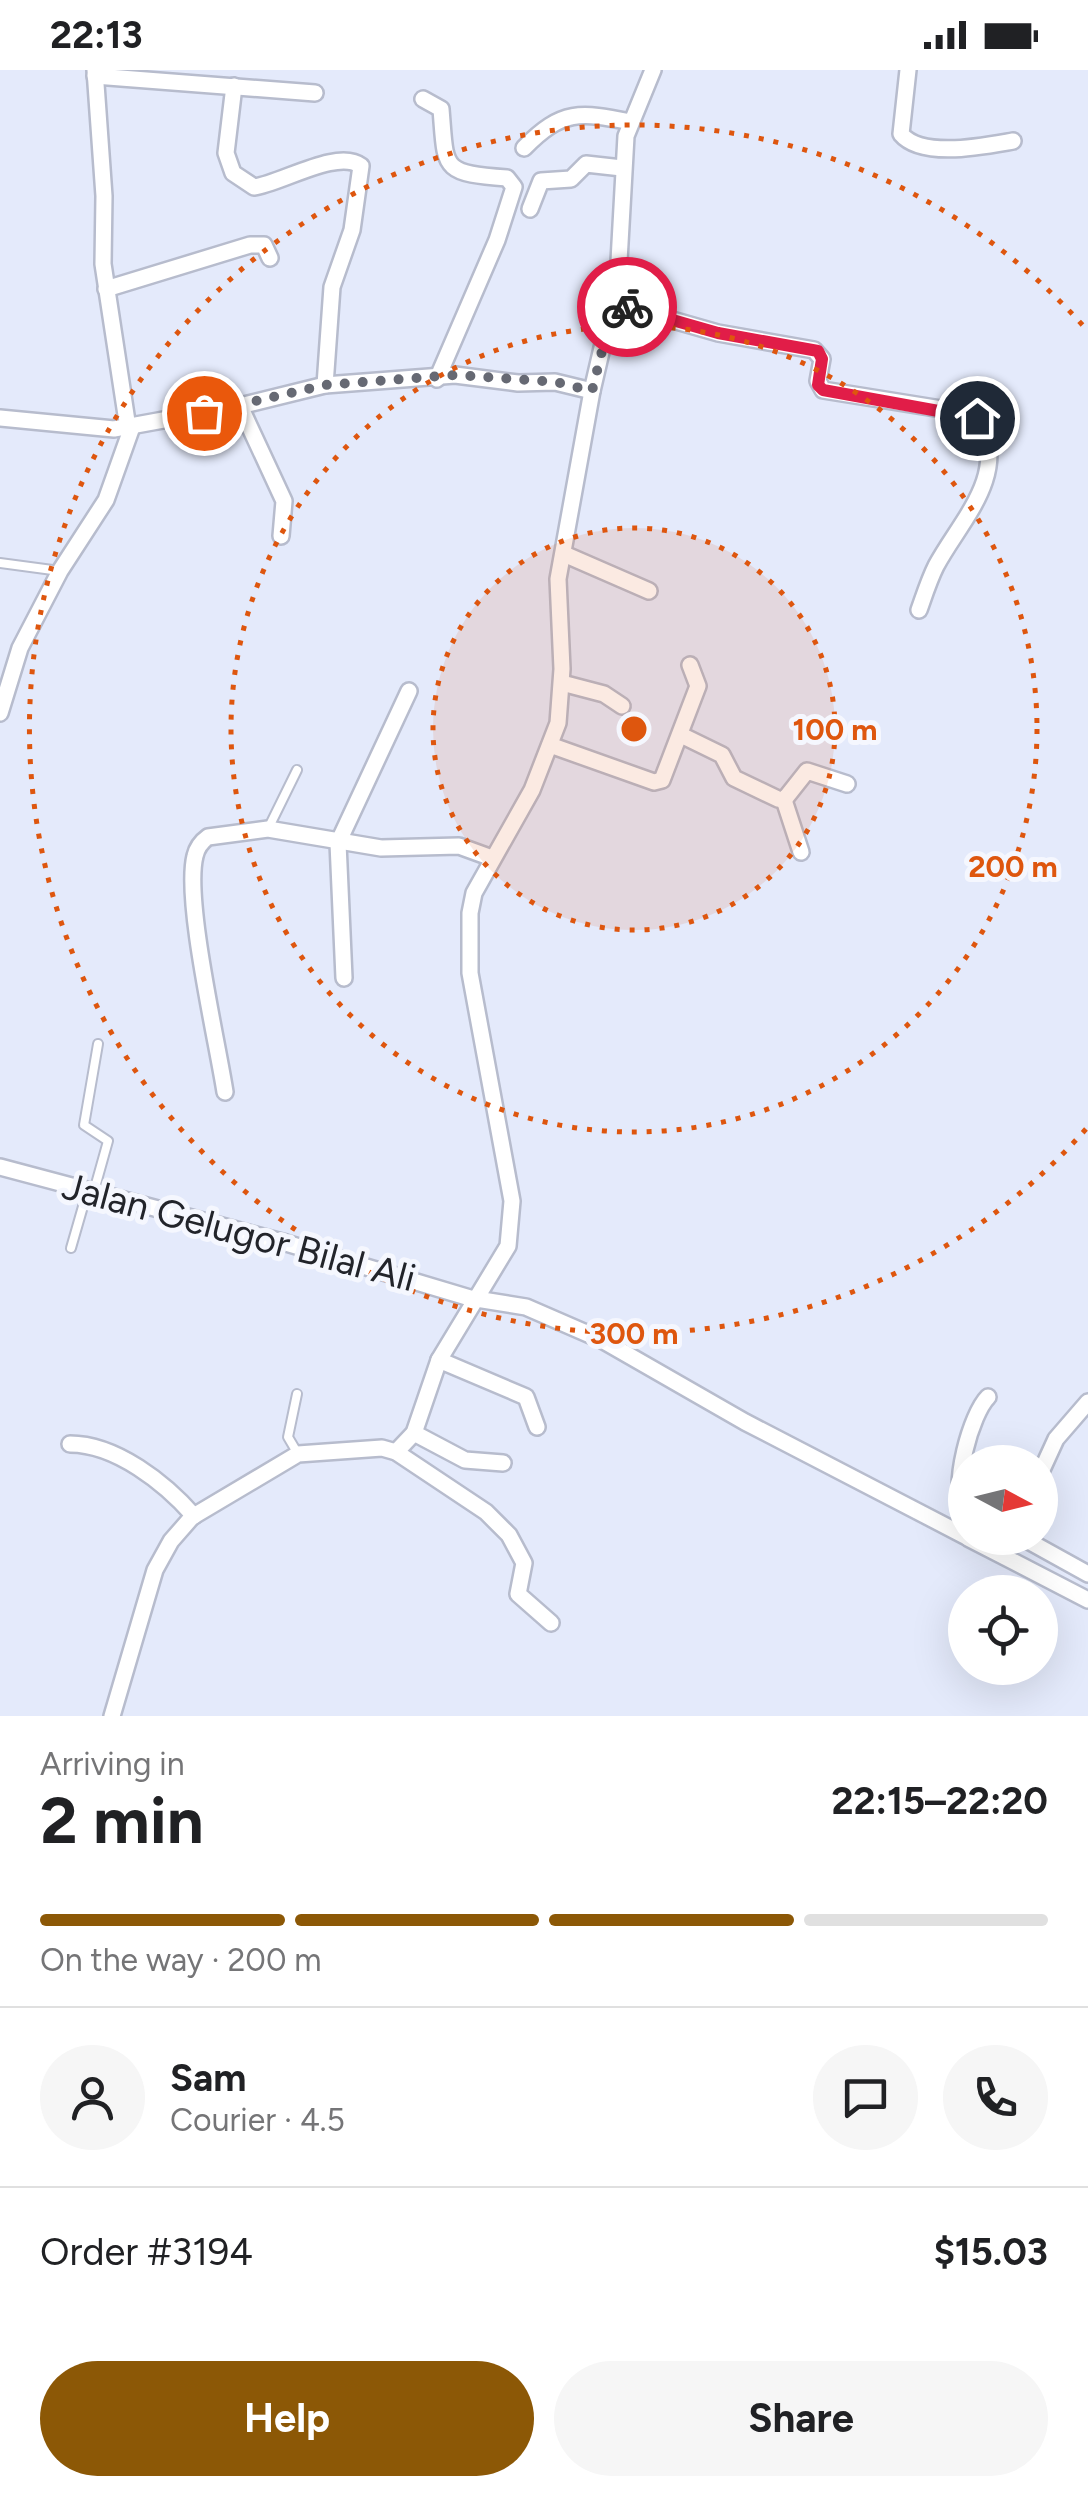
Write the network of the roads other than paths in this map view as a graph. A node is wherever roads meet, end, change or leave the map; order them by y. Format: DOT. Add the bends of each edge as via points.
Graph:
graph roads {
  1 [pos="653,70"];
  2 [pos="908,70"];
  3 [pos="95,73"];
  4 [pos="234,86"];
  5 [pos="315,93"];
  6 [pos="423,99"];
  7 [pos="631,122"];
  8 [pos="1013,141"];
  9 [pos="524,148"];
  10 [pos="622,168"];
  11 [pos="530,209"];
  12 [pos="270,258"];
  13 [pos="106,289"];
  14 [pos="614,303"];
  15 [pos="437,379"];
  16 [pos="325,385"];
  17 [pos="592,391"];
  18 [pos="240,406"];
  19 [pos="0,418"];
  20 [pos="130,427"];
  21 [pos="280,536"];
  22 [pos="564,554"];
  23 [pos="0,563"];
  24 [pos="60,570"];
  25 [pos="648,590"];
  26 [pos="919,610"];
  27 [pos="690,665"];
  28 [pos="562,683"];
  29 [pos="409,691"];
  30 [pos="622,706"];
  31 [pos="0,712"];
  32 [pos="681,735"];
  33 [pos="550,745"];
  34 [pos="297,770"];
  35 [pos="847,784"];
  36 [pos="784,800"];
  37 [pos="268,829"];
  38 [pos="338,843"];
  39 [pos="801,852"];
  40 [pos="492,858"];
  41 [pos="344,978"];
  42 [pos="98,1044"];
  43 [pos="225,1092"];
  44 [pos="0,1167"];
  45 [pos="92,1190"];
  46 [pos="71,1248"];
  47 [pos="479,1295"];
  48 [pos="438,1360"];
  49 [pos="298,1394"];
  50 [pos="988,1396"];
  51 [pos="1088,1402"];
  52 [pos="537,1427"];
  53 [pos="414,1433"];
  54 [pos="70,1444"];
  55 [pos="968,1445"];
  56 [pos="1053,1445"];
  57 [pos="396,1452"];
  58 [pos="298,1454"];
  59 [pos="503,1463"];
  60 [pos="194,1516"];
  61 [pos="948,1528"];
  62 [pos="1027,1555"];
  63 [pos="1039,1555"];
  64 [pos="1088,1574"];
  65 [pos="1088,1600"];
  66 [pos="551,1623"];
  67 [pos="112,1716"];
  1 -- 7 [label="street"];
  2 -- 8 [label="street" via="901,134 907,141 936,147"];
  3 -- 4 [label="street"];
  3 -- 13 [label="street"];
  4 -- 5 [label="street"];
  4 -- 16 [label="street" via="226,154 233,174 254,186 298,169 352,161 361,166 352,230 332,287"];
  6 -- 15 [label="street" via="441,109 441,148 450,165 507,178 514,187"];
  7 -- 9 [label="street" via="587,114 559,118"];
  7 -- 10 [label="street"];
  10 -- 11 [label="street" via="586,164 572,179 541,181"];
  10 -- 14 [label="street"];
  12 -- 13 [label="street" via="264,246 250,245"];
  13 -- 20 [label="street"];
  14 -- 17 [label="street"];
  14 -- 26 [label="street" via="718,333 818,351 823,390 947,409 981,421 984,488 936,566"];
  15 -- 16 [label="street"];
  15 -- 17 [label="street" via="556,382"];
  16 -- 18 [label="street"];
  17 -- 22 [label="street"];
  18 -- 20 [label="street"];
  18 -- 21 [label="street" via="284,501"];
  19 -- 20 [label="street"];
  20 -- 24 [label="street" via="106,500"];
  22 -- 25 [label="street"];
  22 -- 28 [label="street" via="557,592"];
  23 -- 24 [label="lane"];
  24 -- 31 [label="street" via="20,648"];
  27 -- 32 [label="street" via="698,686"];
  28 -- 30 [label="street"];
  28 -- 33 [label="street"];
  29 -- 38 [label="street"];
  32 -- 33 [label="street" via="666,775 654,782"];
  32 -- 36 [label="street" via="722,755 734,778"];
  33 -- 40 [label="street"];
  34 -- 37 [label="lane"];
  35 -- 36 [label="street" via="806,771"];
  36 -- 39 [label="street"];
  37 -- 38 [label="street"];
  37 -- 43 [label="street" via="208,837 194,856"];
  38 -- 40 [label="street" via="459,846"];
  38 -- 41 [label="street"];
  40 -- 47 [label="street" via="474,893 468,936 512,1201 508,1246"];
  42 -- 45 [label="lane" via="84,1125 107,1144"];
  44 -- 45 [label="street, Jalan Gelugor Bilal Ali"];
  45 -- 46 [label="lane"];
  45 -- 47 [label="street, Jalan Gelugor Bilal Ali"];
  47 -- 48 [label="street"];
  47 -- 61 [label="street, Jalan Gelugor Bilal Ali" via="602,1340"];
  48 -- 52 [label="street" via="526,1398"];
  48 -- 53 [label="street"];
  49 -- 58 [label="lane" via="288,1436"];
  50 -- 55 [label="street"];
  51 -- 56 [label="street"];
  53 -- 57 [label="street"];
  53 -- 59 [label="street" via="465,1460"];
  54 -- 60 [label="street" via="96,1447 130,1464"];
  57 -- 58 [label="street"];
  57 -- 66 [label="street" via="509,1535 524,1563 518,1594"];
  58 -- 60 [label="street"];
  60 -- 67 [label="street" via="155,1570"];
  62 -- 65 [label="street"];
  63 -- 64 [label="street"];
}
